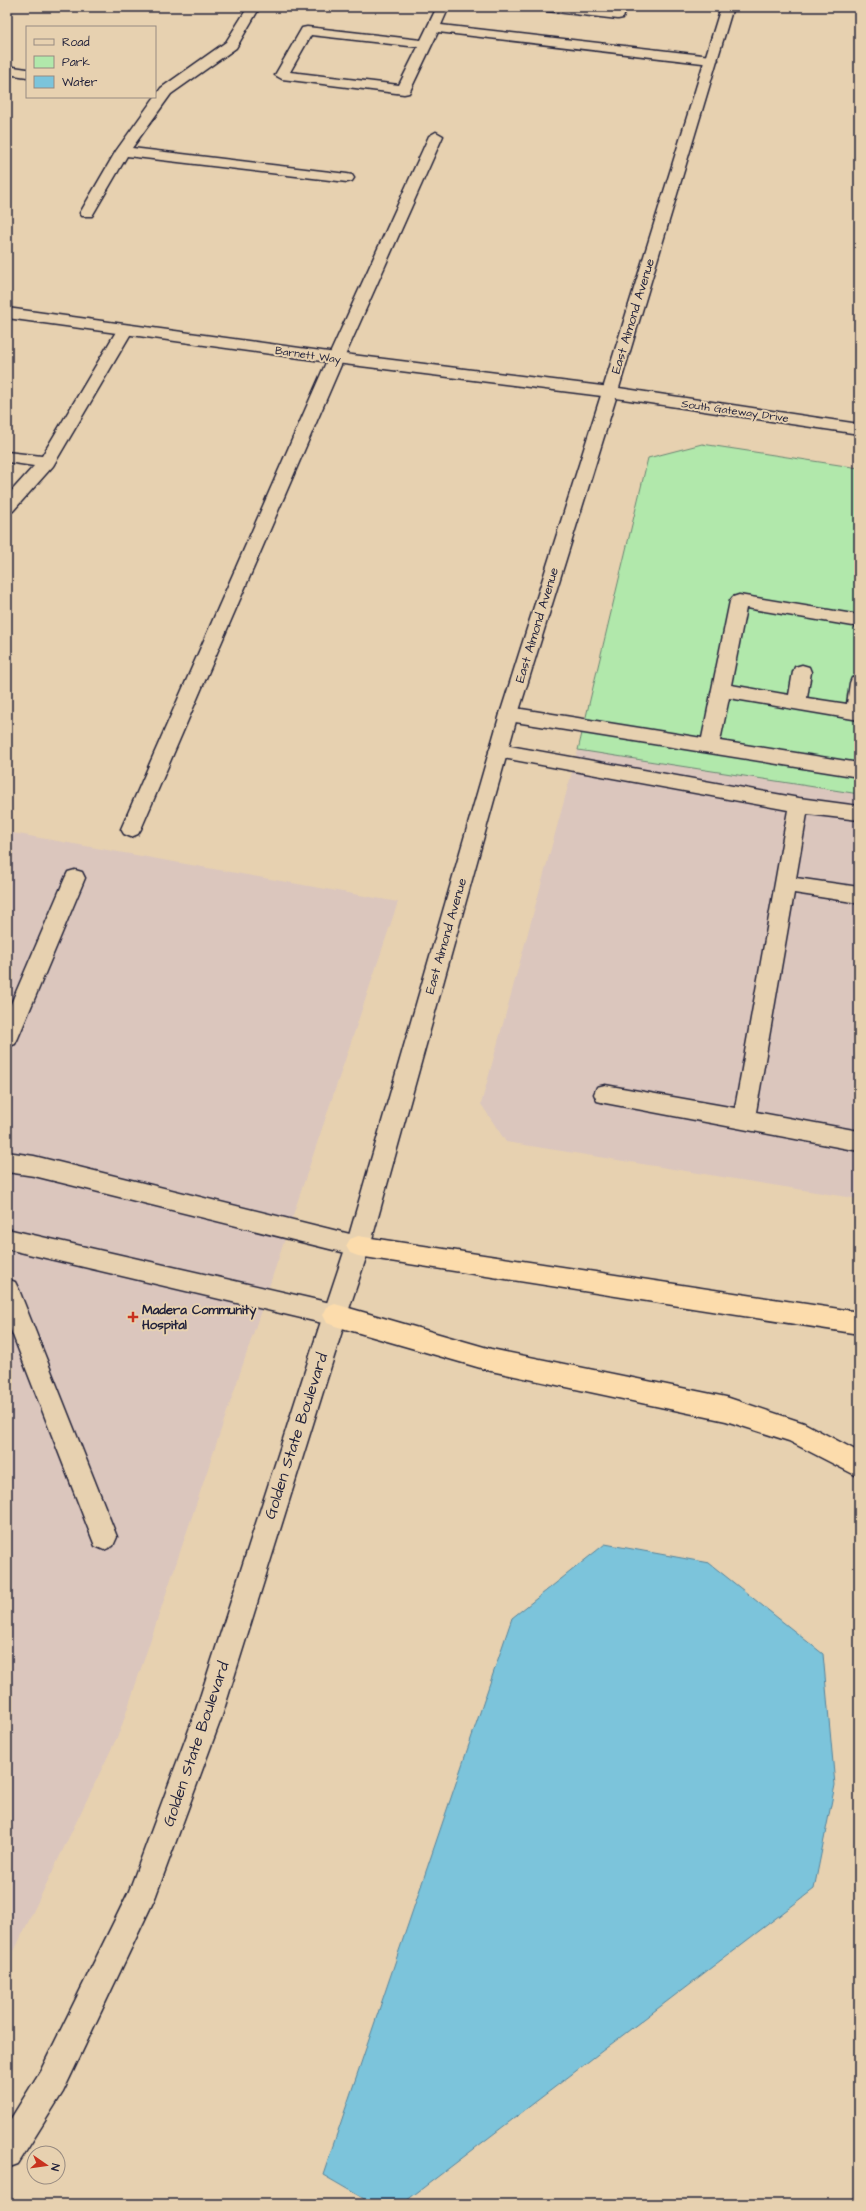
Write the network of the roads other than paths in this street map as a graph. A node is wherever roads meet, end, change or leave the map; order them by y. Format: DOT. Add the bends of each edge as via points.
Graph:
graph roads {
  1 [pos="254,7"];
  2 [pos="443,7"];
  3 [pos="548,7"];
  4 [pos="621,7"];
  5 [pos="727,7"];
  6 [pos="433,28"];
  7 [pos="426,44"];
  8 [pos="711,60"];
  9 [pos="7,70"];
  10 [pos="26,73"];
  11 [pos="161,90"];
  12 [pos="436,136"];
  13 [pos="123,152"];
  14 [pos="347,178"];
  15 [pos="87,213"];
  16 [pos="7,313"];
  17 [pos="125,330"];
  18 [pos="336,358"];
  19 [pos="610,392"];
  20 [pos="859,429"];
  21 [pos="7,457"];
  22 [pos="47,462"];
  23 [pos="7,507"];
  24 [pos="859,621"];
  25 [pos="802,672"];
  26 [pos="859,683"];
  27 [pos="721,690"];
  28 [pos="798,703"];
  29 [pos="857,713"];
  30 [pos="509,714"];
  31 [pos="710,745"];
  32 [pos="499,750"];
  33 [pos="859,770"];
  34 [pos="799,805"];
  35 [pos="859,814"];
  36 [pos="130,829"];
  37 [pos="75,878"];
  38 [pos="786,884"];
  39 [pos="859,895"];
  40 [pos="7,1038"];
  41 [pos="604,1094"];
  42 [pos="744,1119"];
  43 [pos="859,1142"];
  44 [pos="7,1162"];
  45 [pos="7,1239"];
  46 [pos="358,1246"];
  47 [pos="7,1290"];
  48 [pos="335,1315"];
  49 [pos="859,1323"];
  50 [pos="859,1465"];
  51 [pos="104,1537"];
  52 [pos="7,2153"];
  1 -- 11 [label="main road" via="231,46"];
  2 -- 6 [label="main road"];
  3 -- 4 [label="main road" via="618,15"];
  5 -- 8 [label="main road, East Almond Avenue"];
  6 -- 7 [label="main road"];
  6 -- 8 [label="main road"];
  7 -- 7 [label="main road" via="404,90 282,75 307,31"];
  8 -- 19 [label="main road, East Almond Avenue"];
  9 -- 10 [label="main road"];
  11 -- 13 [label="main road"];
  12 -- 18 [label="main road"];
  13 -- 14 [label="main road"];
  13 -- 15 [label="main road"];
  16 -- 17 [label="main road, Barnett Way"];
  17 -- 18 [label="main road, Barnett Way"];
  17 -- 22 [label="main road"];
  18 -- 19 [label="main road, Barnett Way"];
  18 -- 36 [label="main road"];
  19 -- 20 [label="main road, South Gateway Drive"];
  19 -- 30 [label="main road, East Almond Avenue"];
  21 -- 22 [label="main road"];
  22 -- 23 [label="main road"];
  24 -- 27 [label="main road" via="810,619 739,601"];
  25 -- 28 [label="main road"];
  26 -- 29 [label="main road"];
  27 -- 28 [label="main road"];
  27 -- 31 [label="main road"];
  28 -- 29 [label="main road"];
  30 -- 31 [label="main road"];
  30 -- 32 [label="main road, East Almond Avenue"];
  31 -- 33 [label="main road"];
  32 -- 34 [label="main road"];
  32 -- 46 [label="main road, East Almond Avenue"];
  34 -- 35 [label="main road"];
  34 -- 38 [label="main road"];
  37 -- 40 [label="main road"];
  38 -- 39 [label="main road"];
  38 -- 42 [label="main road"];
  41 -- 42 [label="main road"];
  42 -- 43 [label="main road"];
  44 -- 46 [label="main road" via="34,1166"];
  45 -- 48 [label="main road"];
  46 -- 48 [label="main road, East Almond Avenue"];
  46 -- 49 [label="highway"];
  47 -- 51 [label="main road"];
  48 -- 50 [label="highway" via="491,1360 726,1409 795,1431"];
  48 -- 52 [label="main road, Golden State Boulevard" via="206,1719 141,1898 52,2081"];
}
